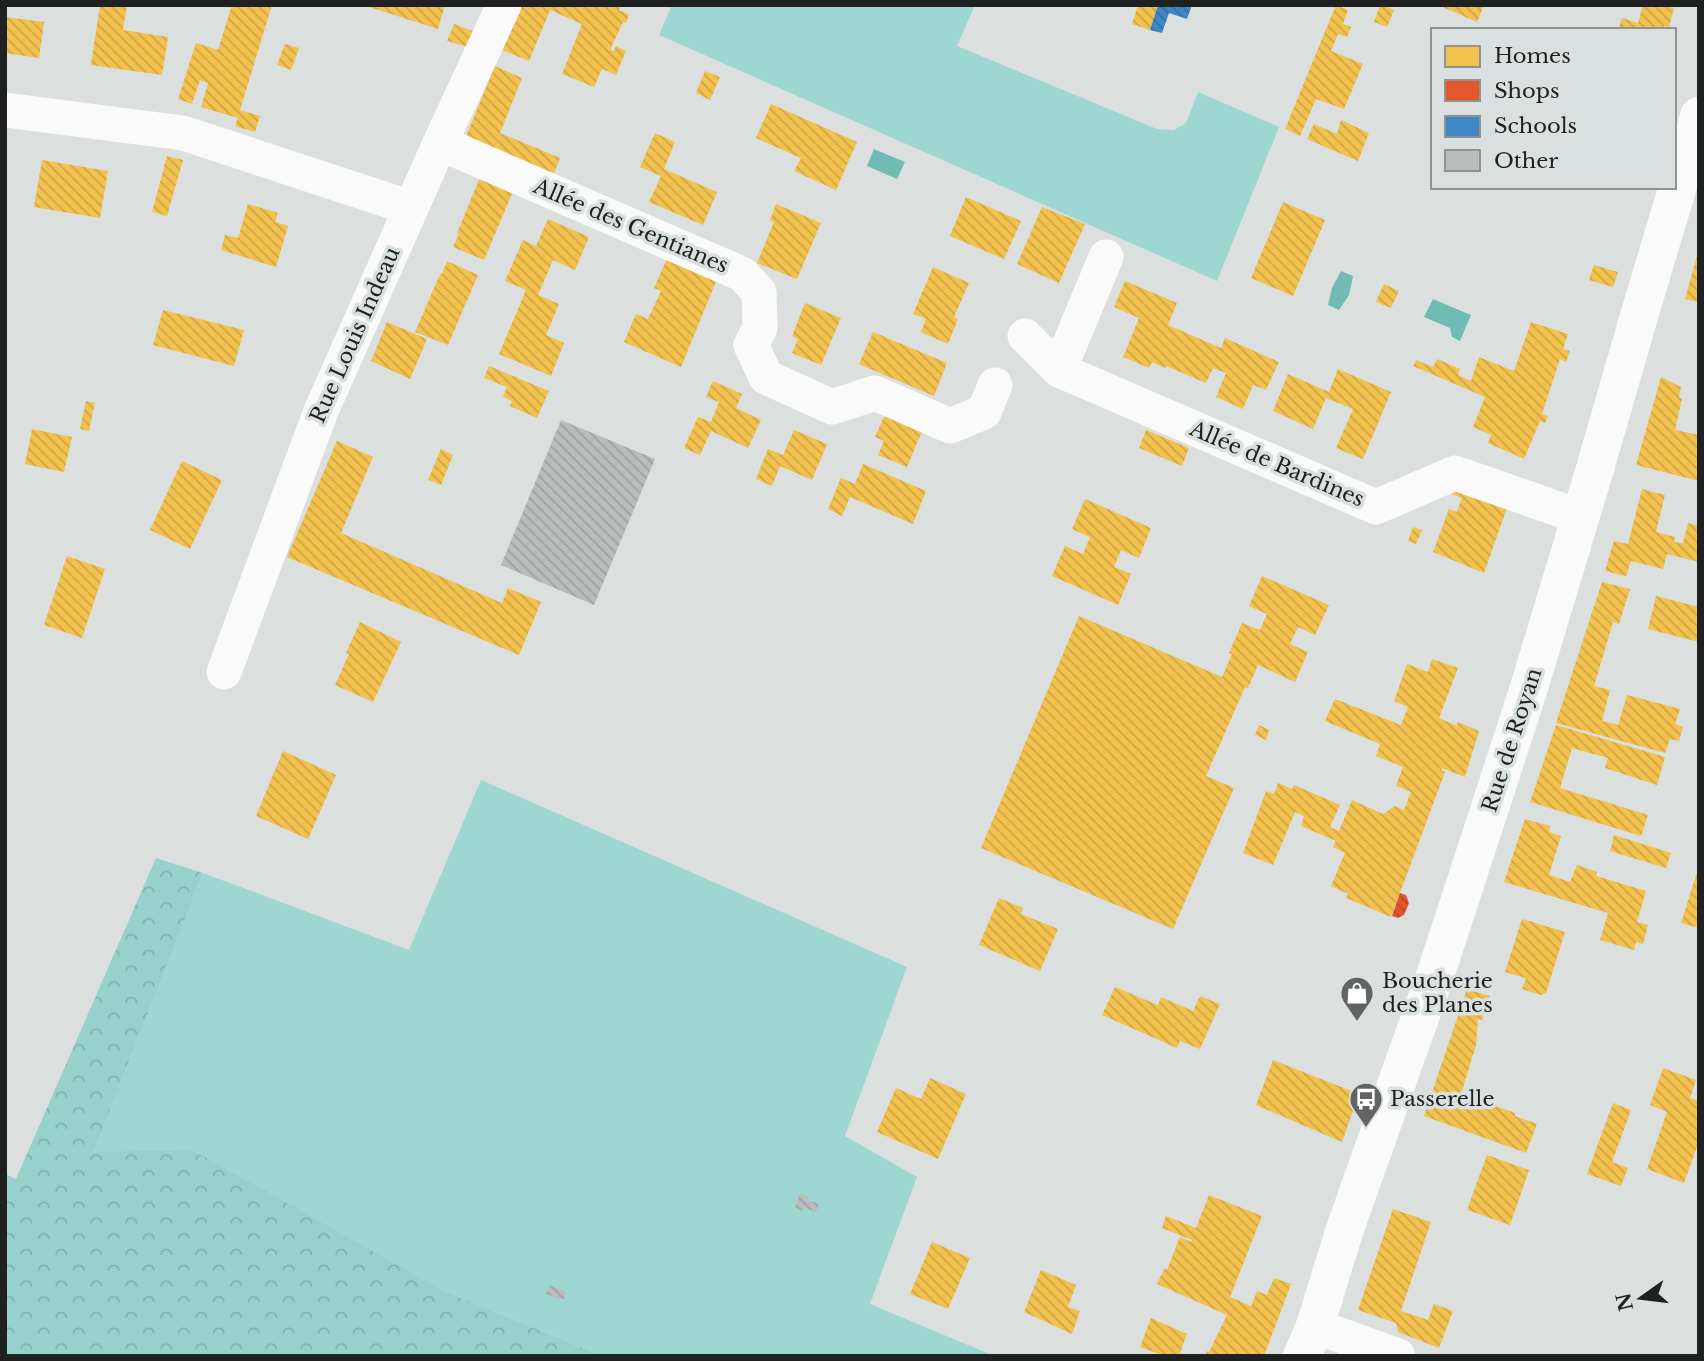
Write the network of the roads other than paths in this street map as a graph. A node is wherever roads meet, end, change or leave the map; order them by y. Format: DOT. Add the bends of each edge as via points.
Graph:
graph roads {
  1 [pos="504,5"];
  2 [pos="5,110"];
  3 [pos="1699,116"];
  4 [pos="440,144"];
  5 [pos="411,208"];
  6 [pos="1106,257"];
  7 [pos="1025,336"];
  8 [pos="1059,370"];
  9 [pos="996,385"];
  10 [pos="1581,517"];
  11 [pos="224,672"];
  12 [pos="1308,1341"];
  13 [pos="1398,1356"];
  1 -- 4 [label="street, Rue Louis Indeau"];
  2 -- 5 [label="street" via="183,134"];
  3 -- 10 [label="main road, Rue de Royan"];
  4 -- 5 [label="street, Rue Louis Indeau"];
  4 -- 9 [label="street, Allée des Gentianes" via="742,274 760,292 760,328 751,345 766,377 832,407 875,393 950,425 984,412"];
  5 -- 11 [label="street, Rue Louis Indeau" via="321,411"];
  6 -- 8 [label="street"];
  7 -- 8 [label="street, Allée de Bardines"];
  8 -- 10 [label="street, Allée de Bardines" via="1376,507 1455,473"];
  10 -- 12 [label="main road, Rue de Royan" via="1439,964"];
  12 -- 13 [label="street"];
}
